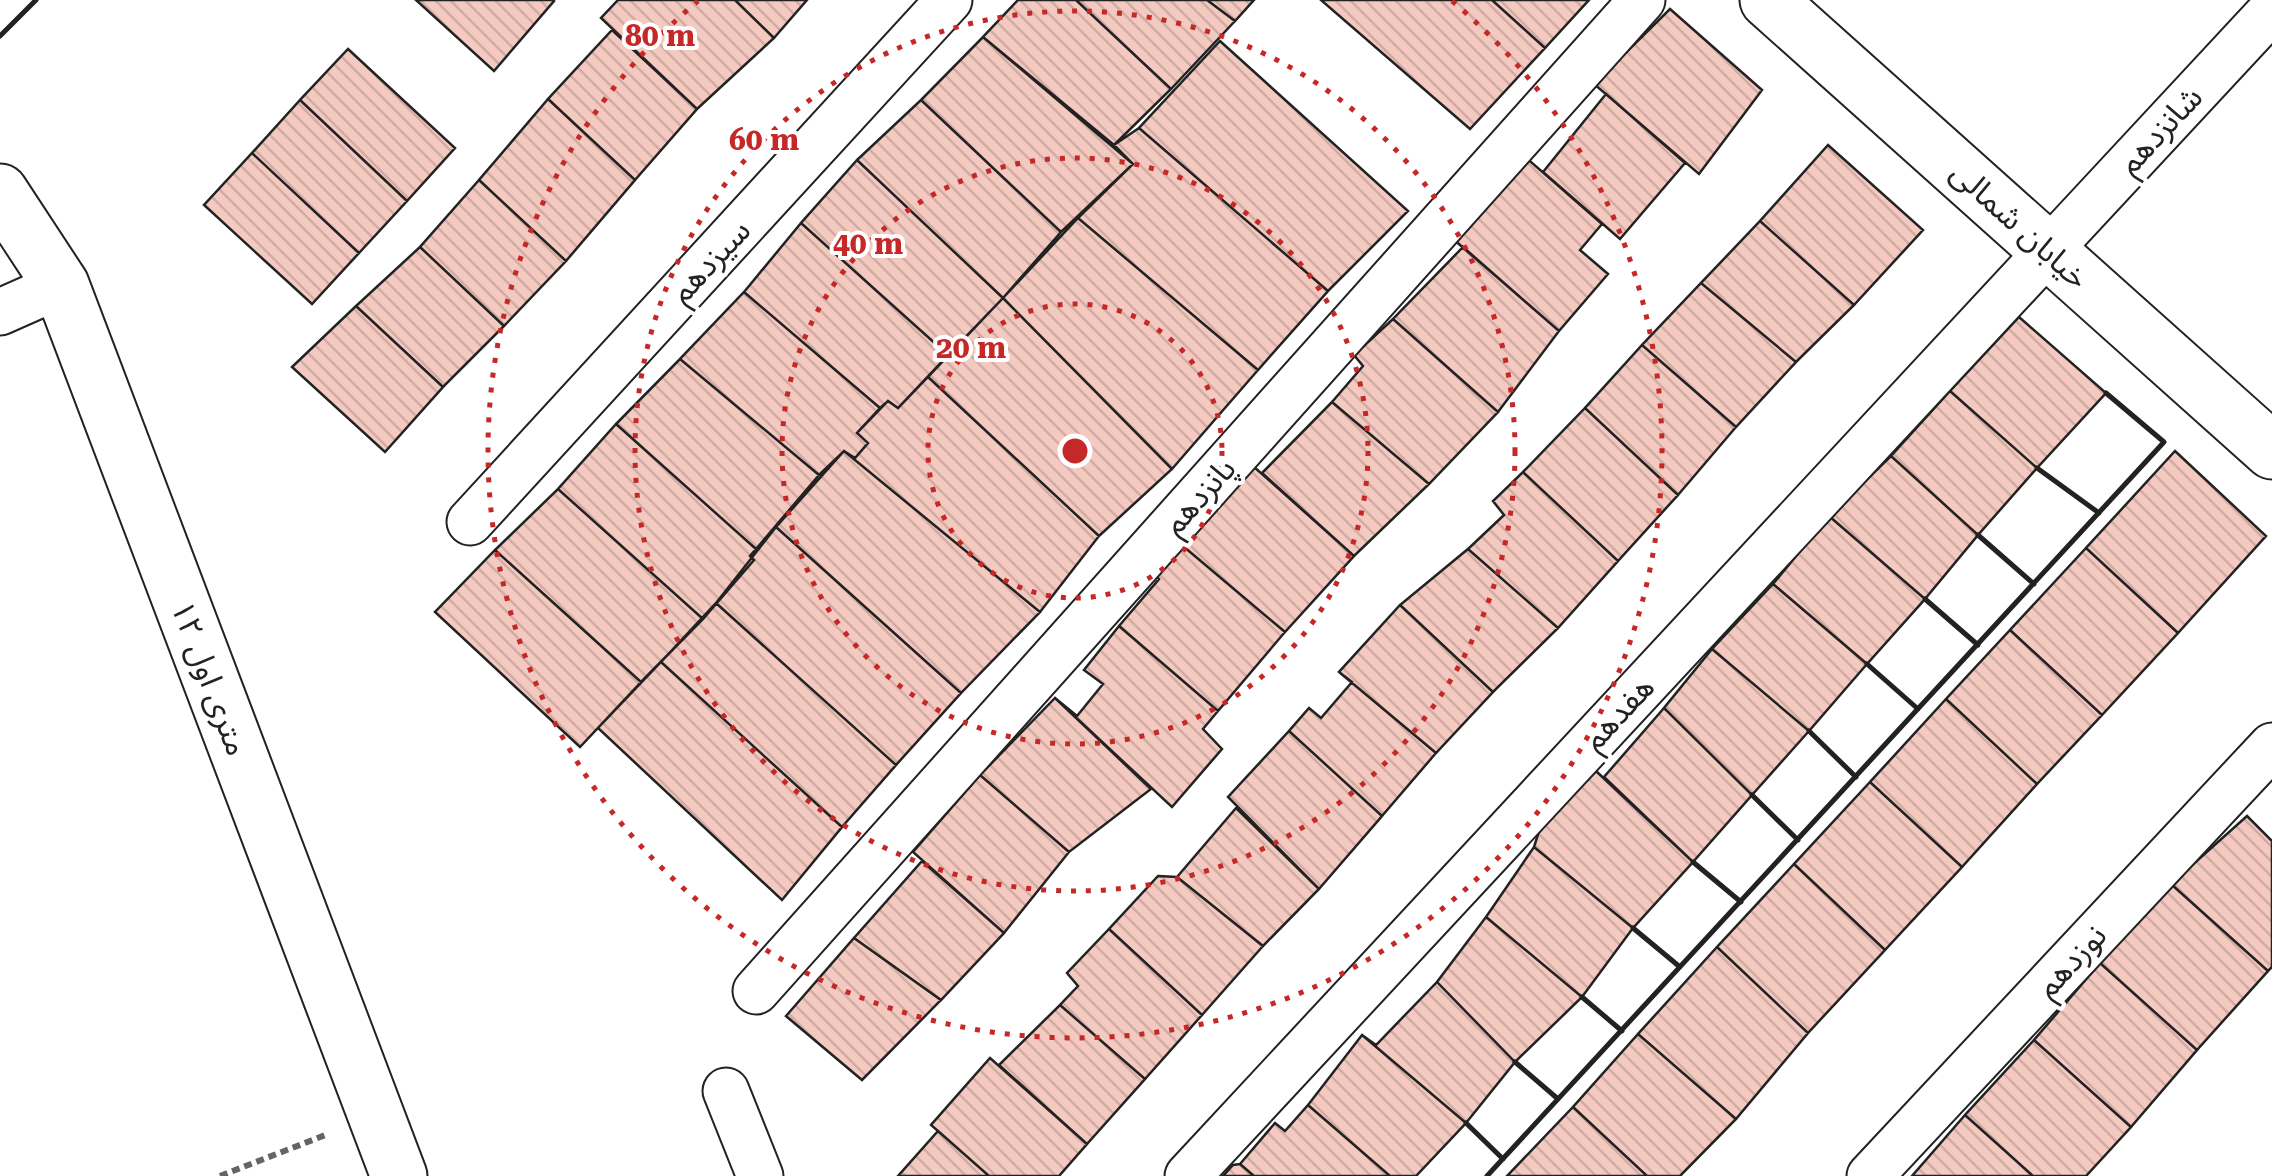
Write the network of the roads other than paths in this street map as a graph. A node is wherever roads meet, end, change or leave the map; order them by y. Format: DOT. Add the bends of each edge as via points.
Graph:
graph roads {
  1 [pos="949,0"];
  2 [pos="1642,0"];
  3 [pos="1768,0"];
  4 [pos="2272,10"];
  5 [pos="0,192"];
  6 [pos="2048,250"];
  7 [pos="62,285"];
  8 [pos="0,312"];
  9 [pos="2272,451"];
  10 [pos="470,522"];
  11 [pos="2272,746"];
  12 [pos="756,991"];
  13 [pos="726,1090"];
  14 [pos="399,1176"];
  15 [pos="760,1176"];
  16 [pos="1188,1176"];
  17 [pos="1870,1176"];
  1 -- 10 [label="street, سیزدهم"];
  2 -- 12 [label="street, پانزدهم"];
  3 -- 6 [label="street, خیابان شمالی"];
  4 -- 6 [label="street, شانزدهم"];
  5 -- 7 [label="street, ۱۲ متری اول"];
  6 -- 9 [label="street, خیابان شمالی"];
  6 -- 16 [label="street, هفدهم"];
  7 -- 8 [label="street"];
  7 -- 14 [label="street, ۱۲ متری اول"];
  11 -- 17 [label="street, نوزدهم"];
  13 -- 15 [label="street"];
}
